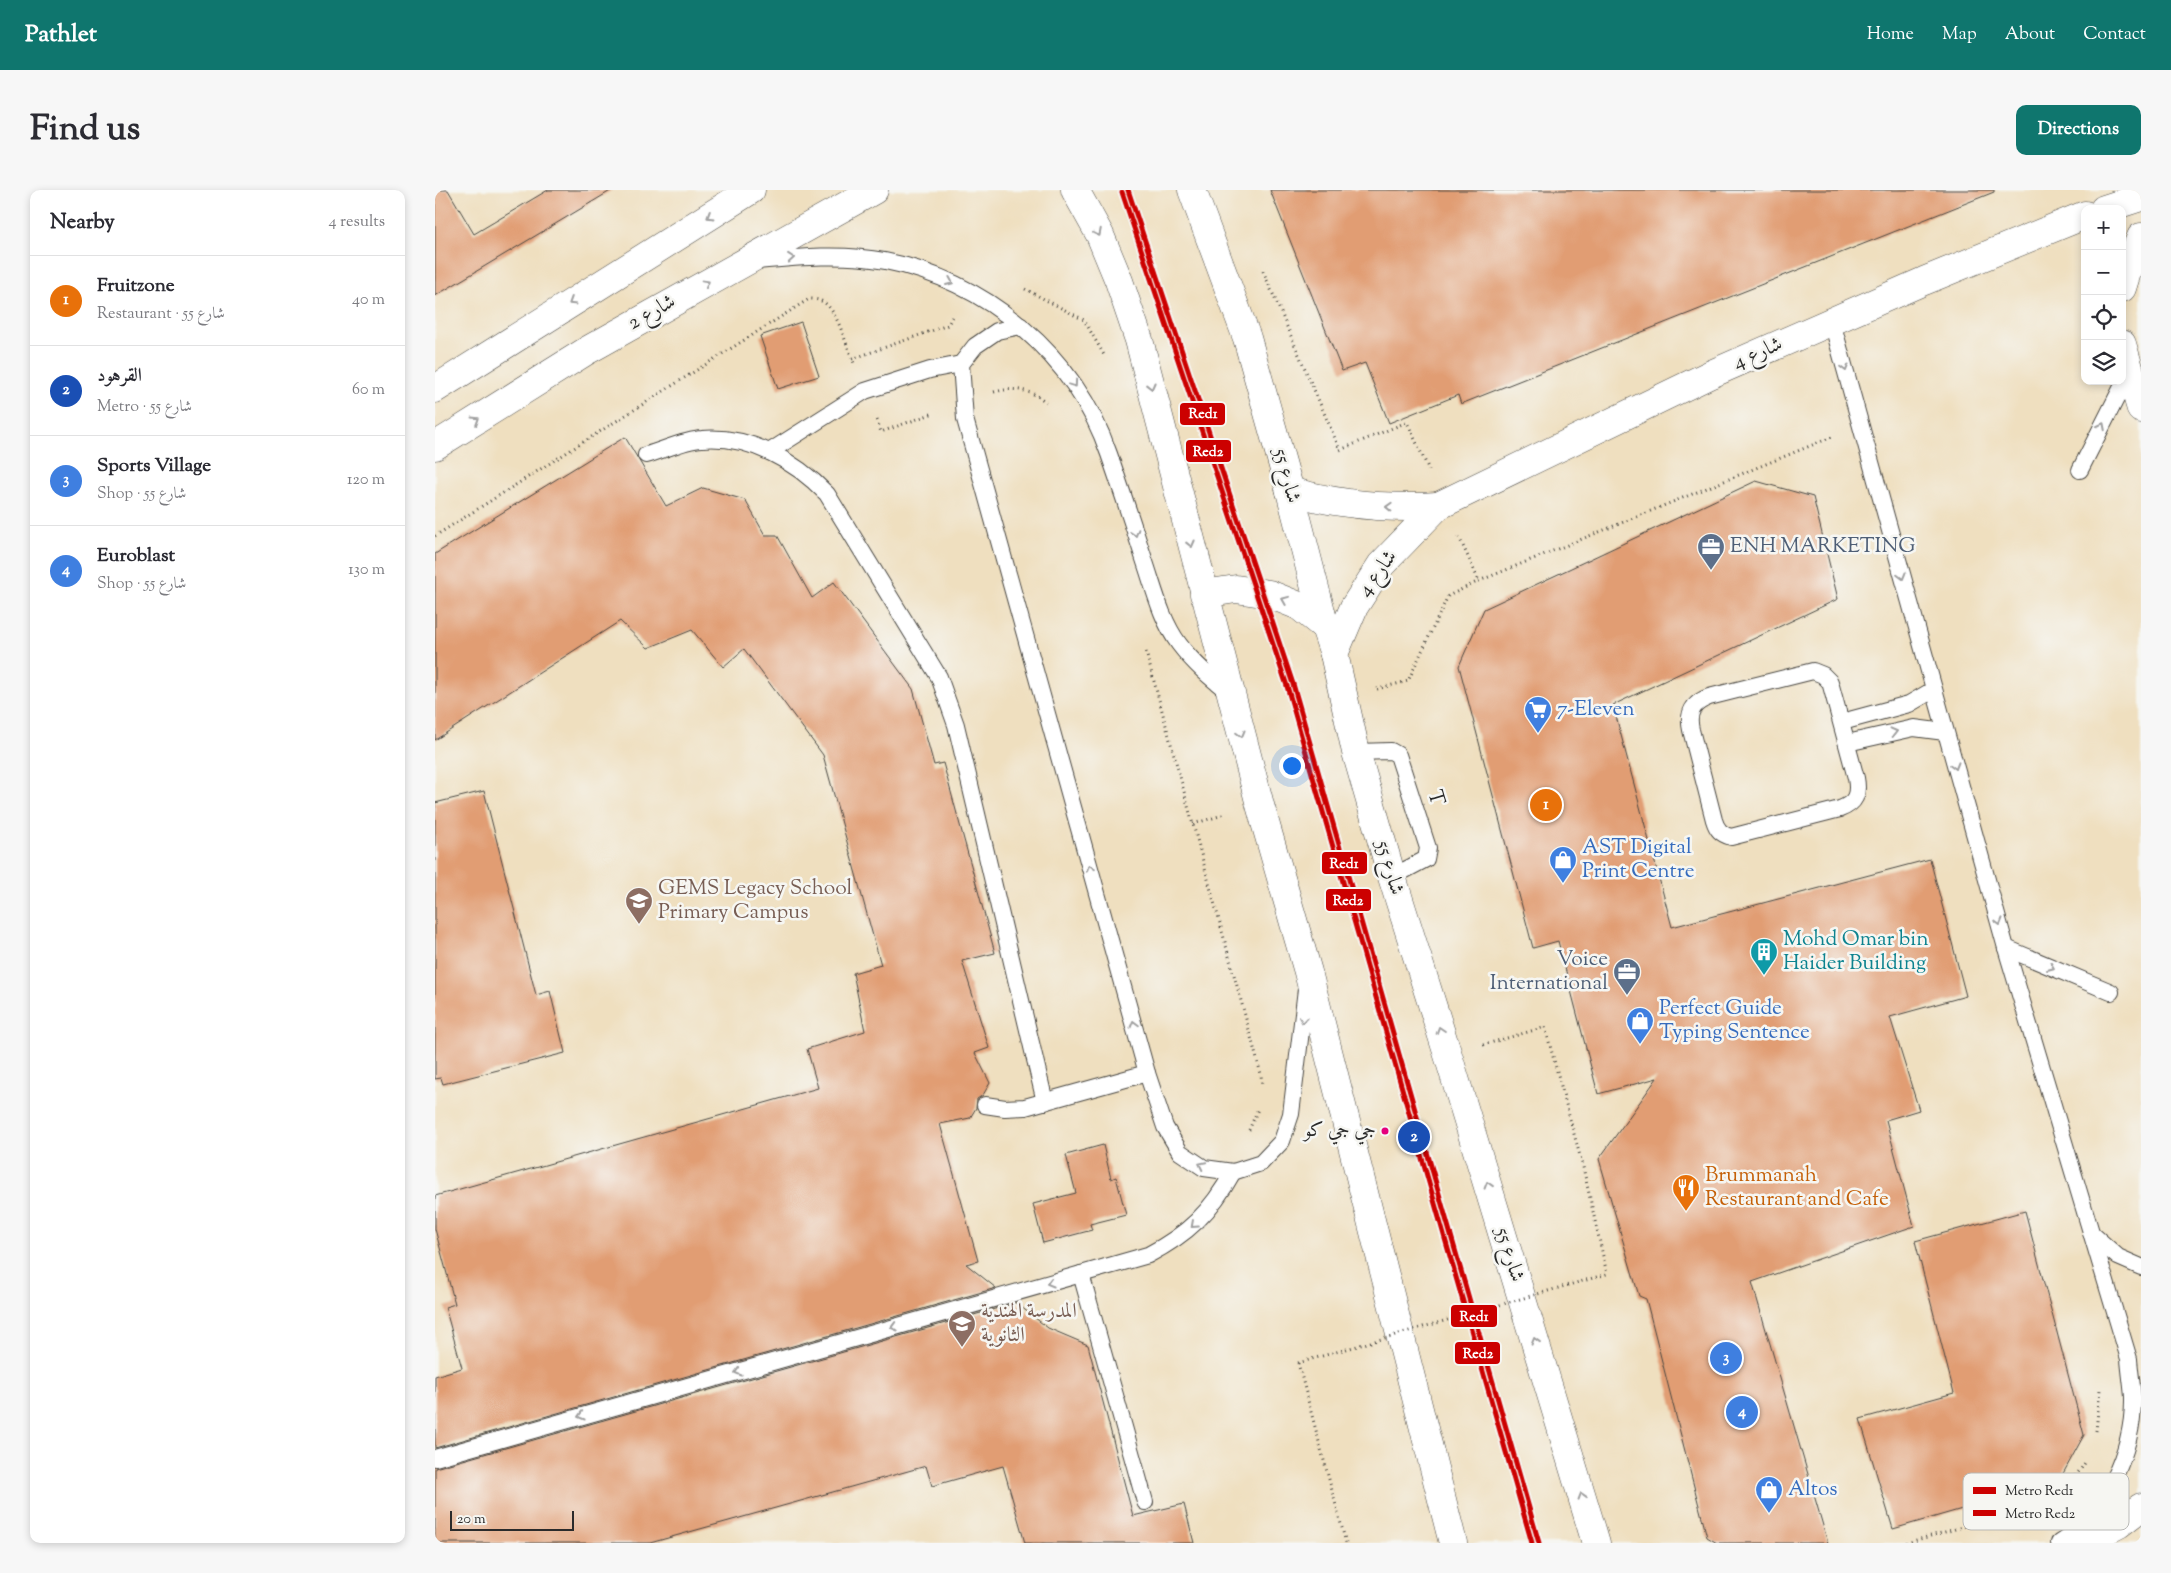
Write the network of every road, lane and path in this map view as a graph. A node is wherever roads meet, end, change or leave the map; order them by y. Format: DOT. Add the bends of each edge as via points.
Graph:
graph roads {
  1 [pos="751,190"];
  2 [pos="875,190"];
  3 [pos="1075,190"];
  4 [pos="1192,190"];
  5 [pos="2141,197"];
  6 [pos="2118,205"];
  7 [pos="2081,218"];
  8 [pos="2141,237"];
  9 [pos="743,262"];
  10 [pos="1260,264"];
  11 [pos="2126,274"];
  12 [pos="965,288"];
  13 [pos="1832,322"];
  14 [pos="1021,326"];
  15 [pos="2126,358"];
  16 [pos="852,359"];
  17 [pos="961,364"];
  18 [pos="2130,371"];
  19 [pos="435,389"];
  20 [pos="865,391"];
  21 [pos="963,402"];
  22 [pos="1051,406"];
  23 [pos="2141,409"];
  24 [pos="1861,426"];
  25 [pos="435,446"];
  26 [pos="769,452"];
  27 [pos="646,455"];
  28 [pos="2080,470"];
  29 [pos="1290,491"];
  30 [pos="1441,505"];
  31 [pos="435,536"];
  32 [pos="1479,581"];
  33 [pos="1204,594"];
  34 [pos="1325,627"];
  35 [pos="1146,652"];
  36 [pos="1334,654"];
  37 [pos="1933,690"];
  38 [pos="1231,694"];
  39 [pos="1344,698"];
  40 [pos="1842,722"];
  41 [pos="1945,732"];
  42 [pos="1847,743"];
  43 [pos="1356,752"];
  44 [pos="1392,877"];
  45 [pos="2006,948"];
  46 [pos="1308,972"];
  47 [pos="2111,992"];
  48 [pos="1448,1055"];
  49 [pos="1147,1073"];
  50 [pos="1262,1090"];
  51 [pos="1045,1102"];
  52 [pos="985,1105"];
  53 [pos="1259,1105"];
  54 [pos="1261,1162"];
  55 [pos="1233,1172"];
  56 [pos="2091,1233"];
  57 [pos="2141,1267"];
  58 [pos="1081,1274"];
  59 [pos="2132,1385"];
  60 [pos="2094,1439"];
  61 [pos="2089,1454"];
  62 [pos="435,1458"];
  63 [pos="2079,1473"];
  64 [pos="2117,1473"];
  65 [pos="1145,1502"];
  66 [pos="2141,1507"];
  67 [pos="2129,1516"];
  68 [pos="1963,1527"];
  69 [pos="2075,1530"];
  70 [pos="2108,1530"];
  71 [pos="1597,1540"];
  72 [pos="1346,1543"];
  73 [pos="1453,1543"];
  74 [pos="1905,1543"];
  75 [pos="2059,1543"];
  76 [pos="2083,1543"];
  1 -- 19 [label="street, one-way"];
  2 -- 9 [label="street, شارع 2"];
  3 -- 33 [label="street, one-way" via="1100,235 1139,340"];
  4 -- 29 [label="street, شارع 55" via="1247,338"];
  5 -- 6 [label="street, شارع 4"];
  7 -- 13 [label="street, شارع 4"];
  8 -- 11 [label="street"];
  9 -- 12 [label="lane, one-way" via="809,256 885,261"];
  25 -- 9 [label="street, شارع 2, one-way" via="587,350"];
  10 -- 30 [label="path" via="1340,450 1407,422"];
  12 -- 14 [label="lane"];
  12 -- 16 [label="path" via="948,325"];
  13 -- 24 [label="lane, one-way"];
  13 -- 30 [label="street, شارع 4" via="1709,375"];
  14 -- 17 [label="lane" via="997,331 975,346"];
  14 -- 38 [label="lane, one-way" via="1064,370 1097,423 1161,612 1178,644 1202,672"];
  15 -- 18 [label="street"];
  16 -- 20 [label="path"];
  16 -- 31 [label="path" via="832,311 818,299 809,299"];
  17 -- 20 [label="lane"];
  17 -- 21 [label="lane"];
  18 -- 23 [label="street"];
  28 -- 18 [label="lane, one-way"];
  20 -- 21 [label="path" via="881,432"];
  20 -- 26 [label="lane"];
  21 -- 22 [label="path" via="1007,389 1025,390"];
  49 -- 21 [label="lane, one-way"];
  24 -- 32 [label="path"];
  24 -- 37 [label="lane, one-way"];
  26 -- 27 [label="lane" via="723,439 700,439"];
  26 -- 51 [label="lane" via="811,477 827,494 939,677 956,725"];
  30 -- 29 [label="street, شارع 4, one-way" via="1356,505"];
  29 -- 34 [label="street, شارع 55"];
  30 -- 32 [label="path"];
  30 -- 36 [label="street, شارع 4" via="1381,565 1354,607"];
  32 -- 39 [label="path" via="1448,596 1408,681"];
  34 -- 33 [label="street, one-way" via="1299,606 1269,594 1236,589"];
  33 -- 38 [label="street"];
  34 -- 36 [label="street, شارع 55"];
  35 -- 50 [label="path" via="1261,1074"];
  36 -- 39 [label="street, شارع 55"];
  37 -- 40 [label="lane" via="1909,704"];
  37 -- 41 [label="lane"];
  38 -- 46 [label="street, one-way"];
  39 -- 43 [label="street, شارع 55"];
  40 -- 42 [label="lane"];
  40 -- 42 [label="lane" via="1830,682 1813,671 1699,700 1689,718 1717,829 1731,837 1850,805 1858,788"];
  42 -- 41 [label="lane, one-way" via="1914,728"];
  41 -- 45 [label="lane, one-way"];
  43 -- 44 [label="street, شارع 55"];
  43 -- 44 [label="lane, T" via="1391,751 1398,755 1428,848 1426,859"];
  48 -- 44 [label="street, شارع 55, one-way"];
  45 -- 47 [label="lane, one-way"];
  45 -- 56 [label="lane"];
  46 -- 54 [label="lane, one-way" via="1291,1114 1282,1141"];
  46 -- 73 [label="street"];
  71 -- 48 [label="street, شارع 55, one-way"];
  48 -- 72 [label="path, bridge" via="1545,1027 1583,1167 1607,1274 1298,1363"];
  49 -- 51 [label="lane"];
  55 -- 49 [label="lane, one-way" via="1205,1168 1180,1152 1165,1127"];
  51 -- 52 [label="lane" via="1025,1107"];
  53 -- 54 [label="path" via="1248,1128"];
  54 -- 55 [label="lane"];
  55 -- 58 [label="lane, one-way" via="1205,1215 1186,1232 1147,1255"];
  56 -- 57 [label="lane" via="2118,1257"];
  56 -- 59 [label="lane" via="2129,1359"];
  58 -- 62 [label="lane, one-way"];
  58 -- 65 [label="lane"];
  59 -- 60 [label="path" via="2100,1390"];
  59 -- 64 [label="lane" via="2129,1438"];
  61 -- 63 [label="path"];
  66 -- 67 [label="street"];
  68 -- 74 [label="path"];
  69 -- 75 [label="lane"];
  70 -- 76 [label="street"];
}
